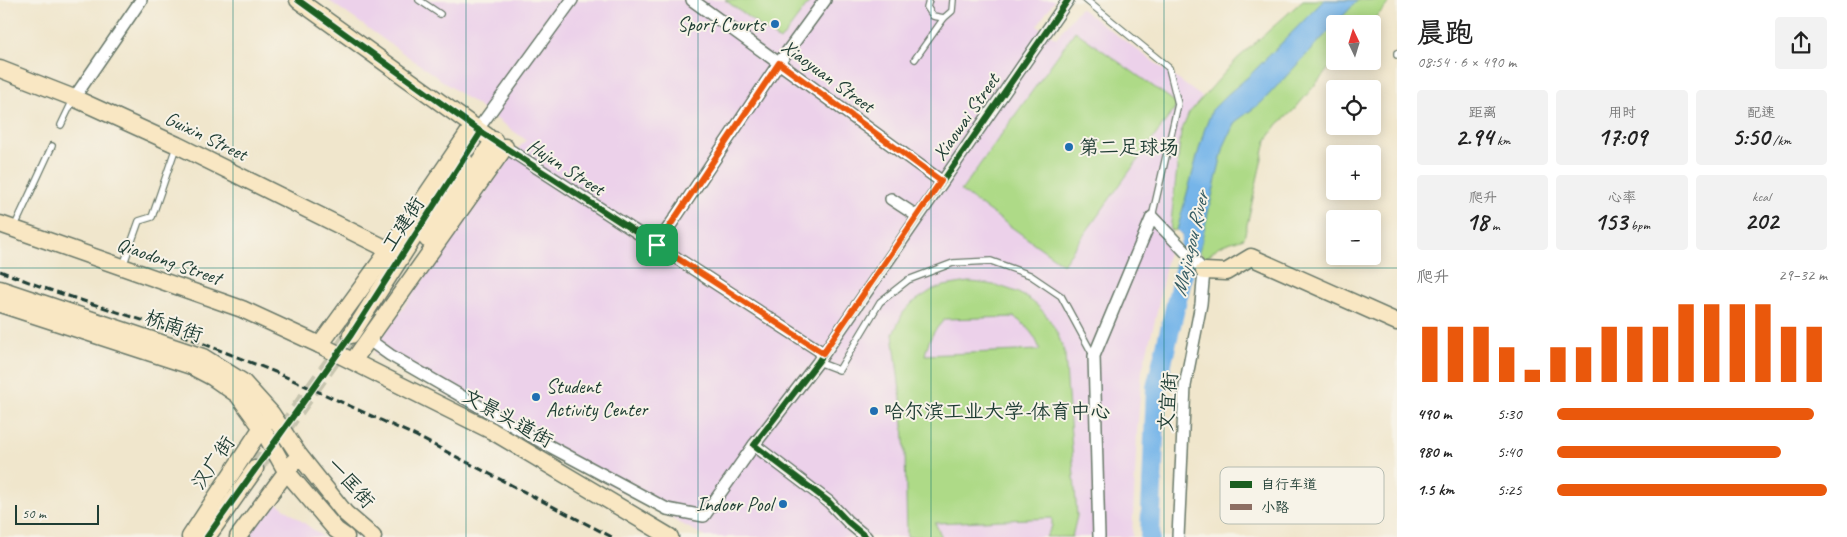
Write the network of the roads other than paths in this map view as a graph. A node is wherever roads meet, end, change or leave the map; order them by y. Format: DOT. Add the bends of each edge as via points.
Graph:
graph roads {
  1 [pos="141,0"];
  2 [pos="298,0"];
  3 [pos="419,0"];
  4 [pos="572,0"];
  5 [pos="692,0"];
  6 [pos="825,0"];
  7 [pos="929,0"];
  8 [pos="954,0"];
  9 [pos="1068,0"];
  10 [pos="1086,0"];
  11 [pos="440,14"];
  12 [pos="933,16"];
  13 [pos="944,18"];
  14 [pos="935,31"];
  15 [pos="916,59"];
  16 [pos="779,63"];
  17 [pos="0,69"];
  18 [pos="74,98"];
  19 [pos="61,125"];
  20 [pos="487,135"];
  21 [pos="176,145"];
  22 [pos="52,146"];
  23 [pos="941,181"];
  24 [pos="892,199"];
  25 [pos="917,216"];
  26 [pos="1155,221"];
  27 [pos="7,227"];
  28 [pos="657,245"];
  29 [pos="389,250"];
  30 [pos="123,268"];
  31 [pos="1204,270"];
  32 [pos="0,289"];
  33 [pos="0,304"];
  34 [pos="1397,322"];
  35 [pos="360,338"];
  36 [pos="320,345"];
  37 [pos="1094,356"];
  38 [pos="820,357"];
  39 [pos="353,361"];
  40 [pos="271,413"];
  41 [pos="262,428"];
  42 [pos="754,444"];
  43 [pos="299,455"];
  44 [pos="286,472"];
  45 [pos="190,537"];
  46 [pos="207,537"];
  47 [pos="219,537"];
  48 [pos="238,537"];
  49 [pos="346,537"];
  50 [pos="373,537"];
  51 [pos="670,537"];
  52 [pos="866,537"];
  53 [pos="1099,537"];
  54 [pos="1178,537"];
  1 -- 18 [label="street"];
  2 -- 20 [label="street, Hujun Street"];
  3 -- 11 [label="lane"];
  4 -- 20 [label="street"];
  5 -- 16 [label="street, Xiaoyuan Street"];
  6 -- 16 [label="street"];
  7 -- 12 [label="lane" via="927,7"];
  8 -- 13 [label="lane" via="952,10"];
  9 -- 23 [label="street, Xiaowai Street"];
  10 -- 26 [label="lane" via="1169,68 1178,104"];
  12 -- 13 [label="lane"];
  12 -- 14 [label="lane"];
  13 -- 14 [label="lane"];
  14 -- 15 [label="lane"];
  16 -- 23 [label="street, Xiaoyuan Street"];
  16 -- 28 [label="street"];
  17 -- 18 [label="street, Guixin Street"];
  18 -- 19 [label="lane"];
  18 -- 21 [label="street, Guixin Street"];
  20 -- 28 [label="street, Hujun Street"];
  20 -- 29 [label="street, 工建街"];
  20 -- 35 [label="street, 工建街"];
  20 -- 35 [label="street, 工建街"];
  21 -- 29 [label="street, Guixin Street"];
  21 -- 30 [label="lane" via="152,217 139,221"];
  22 -- 27 [label="lane"];
  23 -- 25 [label="street, Xiaowai Street"];
  24 -- 25 [label="street"];
  25 -- 38 [label="street, Xiaowai Street"];
  26 -- 31 [label="street"];
  26 -- 37 [label="street"];
  27 -- 30 [label="street, Qiaodong Street"];
  28 -- 38 [label="street, Hujun Street"];
  29 -- 36 [label="street, 工建街"];
  30 -- 36 [label="street, Qiaodong Street" via="242,309"];
  31 -- 34 [label="street" via="1226,272 1250,257"];
  31 -- 54 [label="street, 文宜街" via="1202,304 1185,386"];
  32 -- 40 [label="street, 桥南街" via="203,358 243,382"];
  33 -- 41 [label="street, 桥南街" via="191,366 238,395"];
  35 -- 39 [label="street, 工建街"];
  35 -- 42 [label="street, Xiaowai Street" via="667,509 704,516"];
  36 -- 39 [label="street, 文景头道街"];
  37 -- 38 [label="lane" via="1061,296 1030,275 992,261 953,263 908,280 880,302 839,370"];
  37 -- 53 [label="street"];
  38 -- 42 [label="street, Xiaowai Street"];
  39 -- 51 [label="street, 文景头道街" via="492,431"];
  40 -- 41 [label="street, 汉广街"];
  40 -- 43 [label="street, 桥南街"];
  41 -- 44 [label="street, 桥南街"];
  41 -- 45 [label="street, 汉广街"];
  42 -- 52 [label="street" via="829,502"];
  43 -- 44 [label="street"];
  43 -- 50 [label="street, 一匡街" via="345,513"];
  44 -- 48 [label="street"];
  44 -- 49 [label="street, 一匡街" via="336,530"];
  46 -- 47 [label="street, 汉广街" via="259,471"];
}
